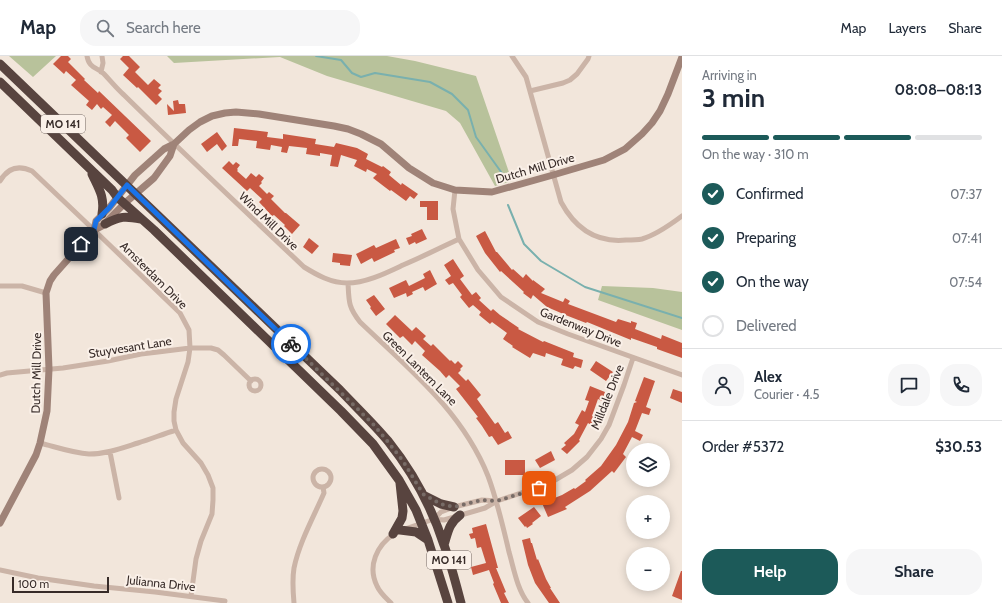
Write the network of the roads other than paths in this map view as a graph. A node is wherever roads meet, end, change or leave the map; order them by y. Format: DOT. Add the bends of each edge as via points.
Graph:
graph roads {
  1 [pos="87,56"];
  2 [pos="102,56"];
  3 [pos="512,56"];
  4 [pos="589,56"];
  5 [pos="682,57"];
  6 [pos="0,64"];
  7 [pos="101,72"];
  8 [pos="0,82"];
  9 [pos="530,91"];
  10 [pos="174,144"];
  11 [pos="88,167"];
  12 [pos="553,175"];
  13 [pos="0,181"];
  14 [pos="127,185"];
  15 [pos="455,190"];
  16 [pos="136,194"];
  17 [pos="118,197"];
  18 [pos="125,204"];
  19 [pos="102,214"];
  20 [pos="682,216"];
  21 [pos="142,219"];
  22 [pos="104,224"];
  23 [pos="94,230"];
  24 [pos="459,239"];
  25 [pos="348,283"];
  26 [pos="0,286"];
  27 [pos="46,293"];
  28 [pos="190,348"];
  29 [pos="633,358"];
  30 [pos="49,369"];
  31 [pos="0,375"];
  32 [pos="682,375"];
  33 [pos="251,381"];
  34 [pos="176,430"];
  35 [pos="40,443"];
  36 [pos="110,452"];
  37 [pos="399,480"];
  38 [pos="323,487"];
  39 [pos="423,494"];
  40 [pos="119,498"];
  41 [pos="497,501"];
  42 [pos="454,507"];
  43 [pos="460,515"];
  44 [pos="434,519"];
  45 [pos="421,523"];
  46 [pos="0,524"];
  47 [pos="397,532"];
  48 [pos="428,540"];
  49 [pos="444,545"];
  50 [pos="0,570"];
  51 [pos="191,596"];
  52 [pos="225,601"];
  53 [pos="294,603"];
  54 [pos="391,603"];
  55 [pos="448,603"];
  56 [pos="461,603"];
  57 [pos="528,603"];
  1 -- 7 [label="street, Wind Mill Drive" via="95,69"];
  2 -- 7 [label="street"];
  3 -- 9 [label="street" via="526,77"];
  4 -- 9 [label="street" via="570,80"];
  5 -- 12 [label="street, Dutch Mill Drive" via="660,111 642,134 624,149 604,160"];
  6 -- 14 [label="highway, MO 141"];
  7 -- 10 [label="street, Wind Mill Drive"];
  8 -- 11 [label="highway, MO 141"];
  9 -- 12 [label="street"];
  10 -- 14 [label="street, Dutch Mill Drive" via="164,149"];
  10 -- 15 [label="street, Dutch Mill Drive" via="200,122 225,113 259,114 334,126 348,129 381,144 409,168 433,183"];
  10 -- 16 [label="street, Dutch Mill Drive" via="170,156 154,178"];
  10 -- 25 [label="street, Wind Mill Drive" via="304,267 321,277"];
  11 -- 17 [label="highway, MO 141"];
  11 -- 19 [label="highway" via="103,197"];
  12 -- 15 [label="street, Dutch Mill Drive" via="492,192"];
  12 -- 20 [label="street" via="566,212 581,228 601,238 641,239"];
  13 -- 23 [label="street, Amsterdam Drive" via="14,168 32,171"];
  14 -- 16 [label="highway, MO 141"];
  14 -- 17 [label="street, Dutch Mill Drive"];
  15 -- 24 [label="street, Gardenway Drive" via="453,209"];
  16 -- 18 [label="street, Dutch Mill Drive"];
  16 -- 39 [label="highway, MO 141" via="373,424 403,461"];
  17 -- 18 [label="highway, MO 141"];
  17 -- 19 [label="street, Dutch Mill Drive"];
  18 -- 21 [label="highway, MO 141"];
  18 -- 22 [label="street, Dutch Mill Drive"];
  19 -- 23 [label="street, Dutch Mill Drive" via="96,221"];
  21 -- 22 [label="highway" via="128,216"];
  21 -- 37 [label="highway, MO 141" via="341,410 373,444"];
  22 -- 23 [label="street, Dutch Mill Drive"];
  23 -- 27 [label="street, Dutch Mill Drive" via="54,275"];
  23 -- 28 [label="street, Amsterdam Drive" via="180,313 189,330"];
  24 -- 25 [label="street, Wind Mill Drive" via="373,278"];
  24 -- 29 [label="street, Gardenway Drive" via="478,270 501,297 511,304 538,322"];
  25 -- 41 [label="street, Green Lantern Lane" via="350,305 360,322 424,382 462,427 484,467"];
  26 -- 27 [label="street" via="22,286"];
  27 -- 30 [label="street, Dutch Mill Drive"];
  28 -- 30 [label="street, Stuyvesant Lane"];
  28 -- 33 [label="street, Stuyvesant Lane" via="218,350"];
  28 -- 34 [label="street, Amsterdam Drive" via="176,399"];
  29 -- 32 [label="street, Gardenway Drive"];
  29 -- 41 [label="street, Milldale Drive" via="609,425 587,457 572,470 550,483"];
  30 -- 31 [label="street, Stuyvesant Lane"];
  30 -- 35 [label="street, Dutch Mill Drive" via="47,411"];
  34 -- 36 [label="street"];
  34 -- 51 [label="street, Amsterdam Drive" via="183,443 201,463 213,488 212,514 196,559"];
  35 -- 36 [label="street" via="88,454"];
  35 -- 46 [label="street, Dutch Mill Drive"];
  36 -- 40 [label="street"];
  37 -- 45 [label="highway, MO 141"];
  37 -- 47 [label="highway" via="403,511"];
  38 -- 53 [label="street" via="324,493 294,568"];
  39 -- 42 [label="highway" via="441,504"];
  39 -- 44 [label="highway, MO 141"];
  41 -- 42 [label="street, Milldale Drive" via="482,500"];
  41 -- 43 [label="street, Milldale Drive" via="485,508"];
  41 -- 57 [label="street, Green Lantern Lane" via="514,570"];
  42 -- 44 [label="street, Milldale Drive" via="441,512"];
  43 -- 44 [label="street, Milldale Drive" via="444,520"];
  43 -- 49 [label="highway" via="450,526"];
  44 -- 45 [label="street"];
  44 -- 49 [label="highway, MO 141"];
  45 -- 47 [label="street"];
  45 -- 48 [label="highway, MO 141"];
  47 -- 48 [label="highway" via="416,532"];
  47 -- 54 [label="street" via="380,546 373,573 377,586"];
  48 -- 55 [label="highway, MO 141"];
  49 -- 56 [label="highway, MO 141"];
  50 -- 51 [label="street, Julianna Drive" via="94,586"];
  51 -- 52 [label="street, Julianna Drive"];
}
